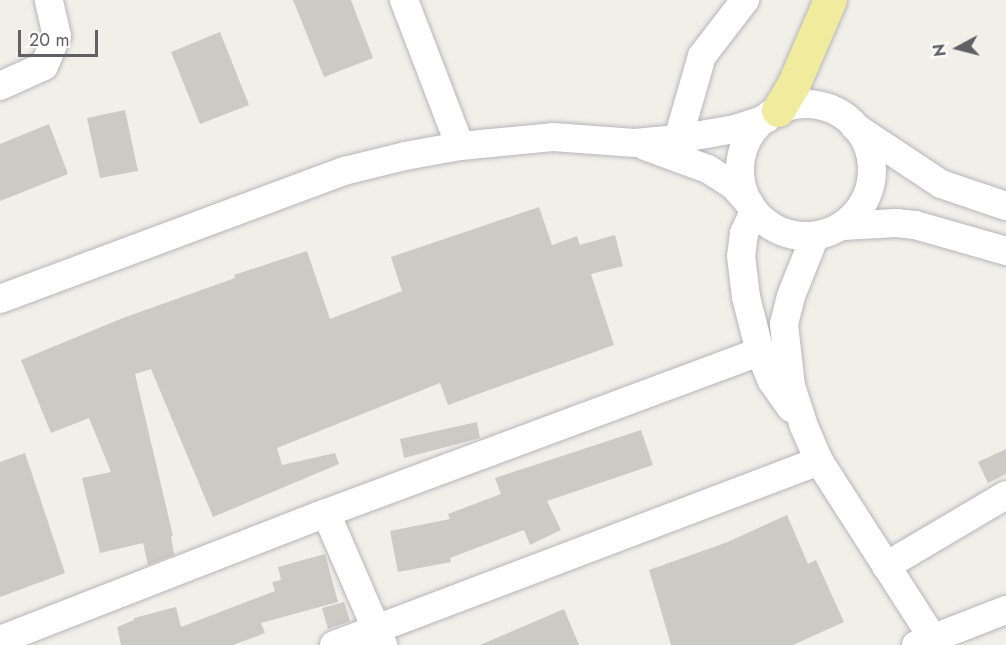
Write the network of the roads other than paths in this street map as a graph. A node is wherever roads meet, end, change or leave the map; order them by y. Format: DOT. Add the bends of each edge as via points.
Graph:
graph roads {
  1 [pos="49,0"];
  2 [pos="404,0"];
  3 [pos="745,0"];
  4 [pos="830,0"];
  5 [pos="0,86"];
  6 [pos="772,115"];
  7 [pos="855,126"];
  8 [pos="678,139"];
  9 [pos="635,143"];
  10 [pos="460,146"];
  11 [pos="1006,206"];
  12 [pos="752,208"];
  13 [pos="843,226"];
  14 [pos="815,236"];
  15 [pos="1006,251"];
  16 [pos="0,299"];
  17 [pos="760,352"];
  18 [pos="803,424"];
  19 [pos="819,461"];
  20 [pos="1006,495"];
  21 [pos="326,513"];
  22 [pos="886,566"];
  23 [pos="1006,610"];
  24 [pos="379,637"];
  25 [pos="0,640"];
  26 [pos="929,643"];
  27 [pos="334,645"];
  1 -- 5 [label="street" via="57,36 44,66"];
  2 -- 10 [label="street"];
  3 -- 8 [label="street" via="702,56"];
  4 -- 6 [label="highway" via="794,83"];
  6 -- 7 [label="street" via="800,104 815,105 837,112"];
  6 -- 8 [label="street" via="735,129"];
  6 -- 12 [label="street" via="746,143 740,165 743,191"];
  7 -- 11 [label="street" via="941,184"];
  7 -- 13 [label="street" via="867,146 872,166 869,189 859,210"];
  8 -- 9 [label="street"];
  9 -- 10 [label="street" via="553,137"];
  9 -- 12 [label="street" via="708,169 733,185"];
  10 -- 16 [label="street" via="344,171"];
  12 -- 14 [label="street" via="771,227 792,236"];
  12 -- 17 [label="street" via="741,256 746,297"];
  13 -- 14 [label="street"];
  13 -- 15 [label="street" via="915,225"];
  14 -- 18 [label="street" via="784,324 791,386"];
  17 -- 18 [label="street" via="772,381"];
  17 -- 21 [label="street"];
  18 -- 19 [label="street"];
  19 -- 22 [label="street"];
  19 -- 24 [label="street"];
  20 -- 22 [label="street"];
  21 -- 24 [label="street"];
  21 -- 25 [label="street"];
  22 -- 26 [label="street"];
  23 -- 26 [label="street"];
  24 -- 27 [label="street"];
}
